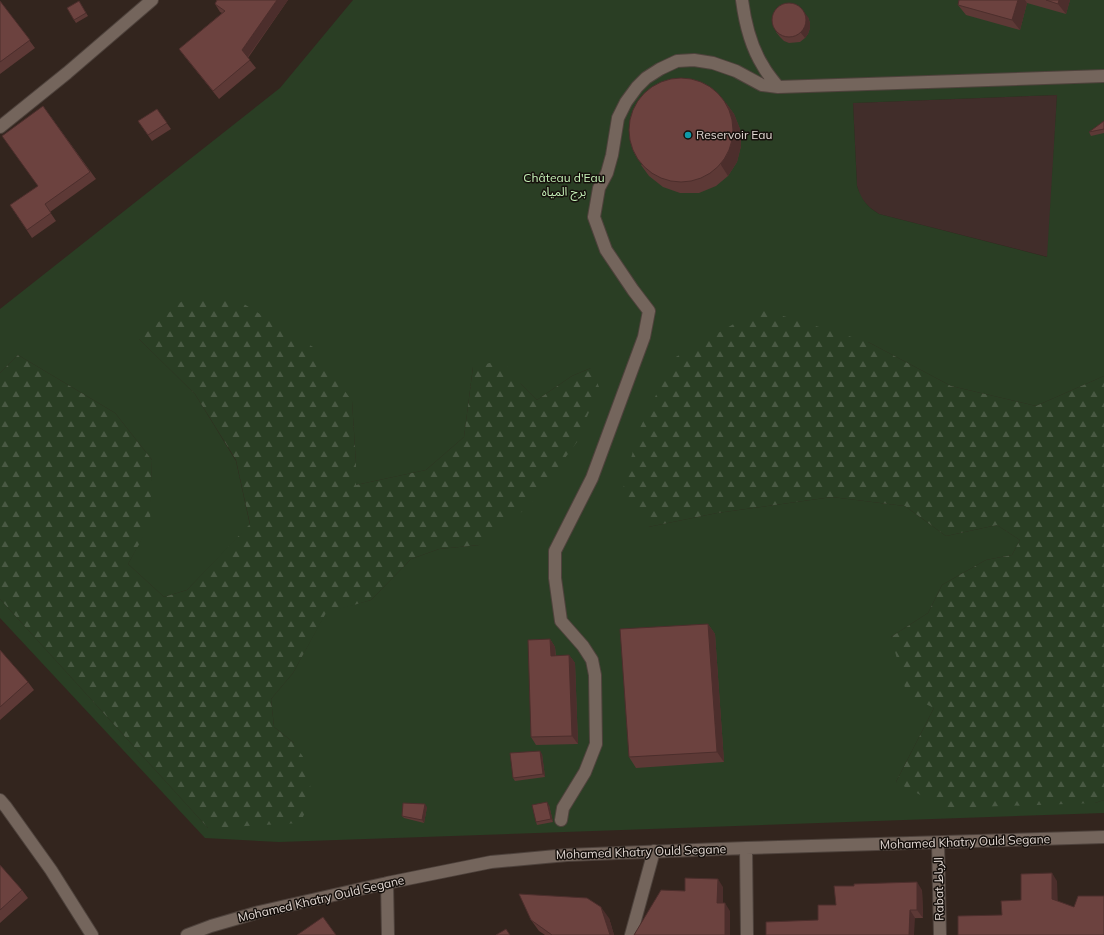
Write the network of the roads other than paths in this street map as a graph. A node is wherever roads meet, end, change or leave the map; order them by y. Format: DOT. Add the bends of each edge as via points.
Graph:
graph roads {
  1 [pos="151,0"];
  2 [pos="742,0"];
  3 [pos="1104,76"];
  4 [pos="778,87"];
  5 [pos="0,127"];
  6 [pos="2,806"];
  7 [pos="561,820"];
  8 [pos="1104,837"];
  9 [pos="938,843"];
  10 [pos="746,848"];
  11 [pos="654,851"];
  12 [pos="387,883"];
  13 [pos="92,935"];
  14 [pos="187,935"];
  15 [pos="388,935"];
  16 [pos="631,935"];
  17 [pos="747,935"];
  18 [pos="940,935"];
  1 -- 5 [label="street"];
  2 -- 4 [label="street" via="743,13 754,49 762,66"];
  3 -- 4 [label="street"];
  4 -- 7 [label="street" via="762,85 736,71 713,63 677,61 646,78 626,102 618,118 612,155 599,188 594,217 606,250 649,311 644,337 592,478 556,551 555,578 561,621 592,660 595,675 596,744 585,772 563,808"];
  6 -- 13 [label="street" via="51,870"];
  8 -- 9 [label="street, Mohamed Khatry Ould Segane"];
  9 -- 10 [label="street, Mohamed Khatry Ould Segane"];
  9 -- 18 [label="street, Rabat الرباط"];
  10 -- 11 [label="street, Mohamed Khatry Ould Segane"];
  10 -- 17 [label="street"];
  11 -- 12 [label="street, Mohamed Khatry Ould Segane" via="491,862"];
  11 -- 16 [label="street"];
  12 -- 14 [label="street, Mohamed Khatry Ould Segane" via="259,912"];
  12 -- 15 [label="street"];
}
